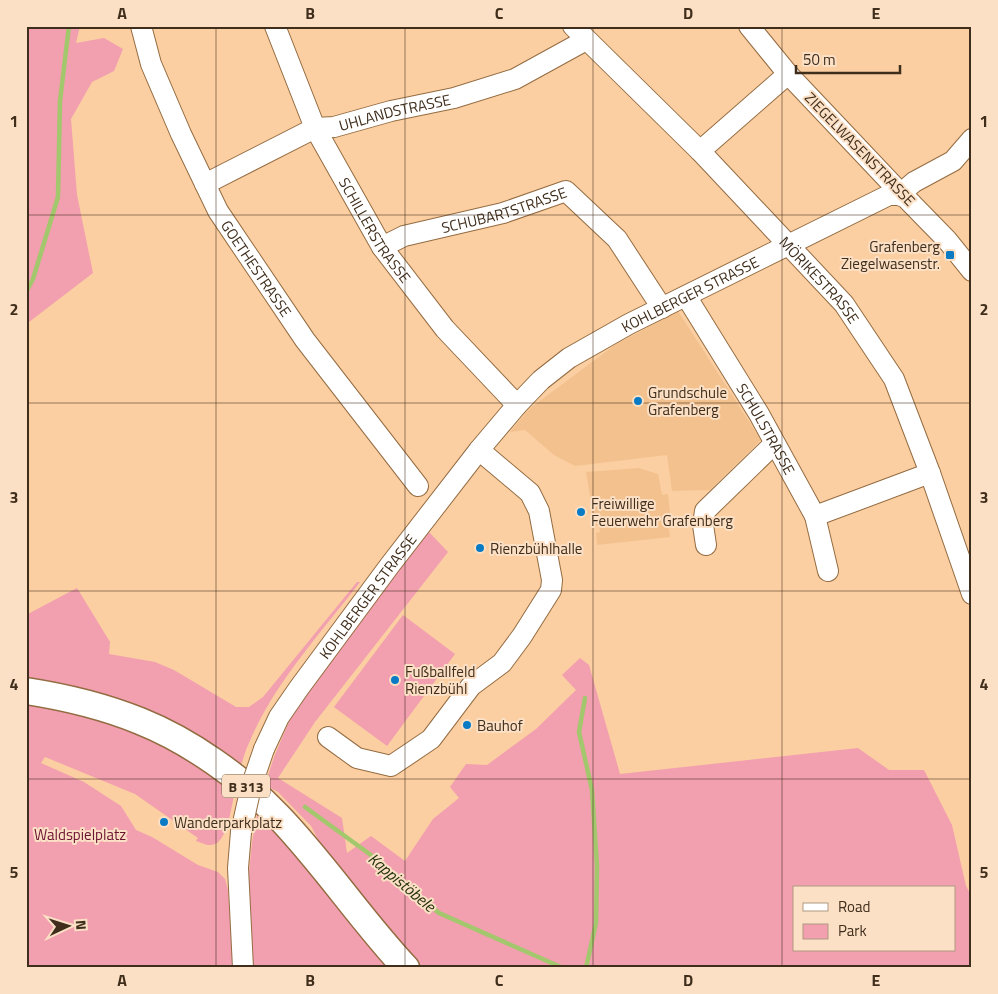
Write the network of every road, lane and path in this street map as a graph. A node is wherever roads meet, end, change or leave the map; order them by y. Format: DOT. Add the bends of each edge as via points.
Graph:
graph roads {
  1 [pos="140,26"];
  2 [pos="275,26"];
  3 [pos="749,26"];
  4 [pos="580,33"];
  5 [pos="788,74"];
  6 [pos="314,128"];
  7 [pos="972,139"];
  8 [pos="700,151"];
  9 [pos="205,184"];
  10 [pos="899,195"];
  11 [pos="789,246"];
  12 [pos="382,247"];
  13 [pos="972,271"];
  14 [pos="686,296"];
  15 [pos="662,308"];
  16 [pos="516,405"];
  17 [pos="774,444"];
  18 [pos="479,450"];
  19 [pos="930,473"];
  20 [pos="418,486"];
  21 [pos="815,516"];
  22 [pos="706,545"];
  23 [pos="828,570"];
  24 [pos="972,594"];
  25 [pos="26,691"];
  26 [pos="328,737"];
  27 [pos="243,968"];
  28 [pos="406,968"];
  1 -- 9 [label="street, GOETHESTRASSE" via="151,64"];
  2 -- 6 [label="street, SCHILLERSTRASSE"];
  3 -- 5 [label="street, ZIEGELWASENSTRASSE"];
  4 -- 6 [label="street, UHLANDSTRASSE" via="515,79 454,98 334,127"];
  4 -- 8 [label="street, MÖRIKESTRASSE"];
  5 -- 8 [label="street"];
  5 -- 10 [label="street, ZIEGELWASENSTRASSE"];
  6 -- 9 [label="street, UHLANDSTRASSE"];
  6 -- 12 [label="street, SCHILLERSTRASSE"];
  7 -- 10 [label="street, KOHLBERGER STRASSE" via="953,161 914,182"];
  8 -- 11 [label="street, MÖRIKESTRASSE"];
  9 -- 20 [label="street, GOETHESTRASSE" via="218,211 305,340"];
  10 -- 11 [label="street, KOHLBERGER STRASSE" via="889,195"];
  10 -- 13 [label="street, ZIEGELWASENSTRASSE" via="906,198 947,240"];
  11 -- 14 [label="street, KOHLBERGER STRASSE"];
  11 -- 19 [label="street, MÖRIKESTRASSE" via="844,304 894,379"];
  12 -- 15 [label="street, SCHUBARTSTRASSE" via="404,236 503,213 566,191 617,239"];
  12 -- 16 [label="street, SCHILLERSTRASSE" via="445,328"];
  14 -- 15 [label="street, KOHLBERGER STRASSE"];
  14 -- 17 [label="street, SCHULSTRASSE" via="746,392"];
  15 -- 16 [label="street, KOHLBERGER STRASSE" via="569,358"];
  16 -- 18 [label="street, KOHLBERGER STRASSE"];
  17 -- 21 [label="street, SCHULSTRASSE"];
  17 -- 22 [label="street" via="705,511 702,525"];
  18 -- 26 [label="street" via="530,493 539,511 552,580 549,596 502,663 471,686 431,739 392,766 357,758"];
  18 -- 27 [label="street, KOHLBERGER STRASSE, bridge" via="299,688 279,717 264,748 241,832 238,868"];
  19 -- 21 [label="street"];
  19 -- 24 [label="street, MÖRIKESTRASSE"];
  21 -- 23 [label="street, SCHULSTRASSE"];
  25 -- 28 [label="main road, B 313" via="82,702 140,721 217,764 279,816"];
}
